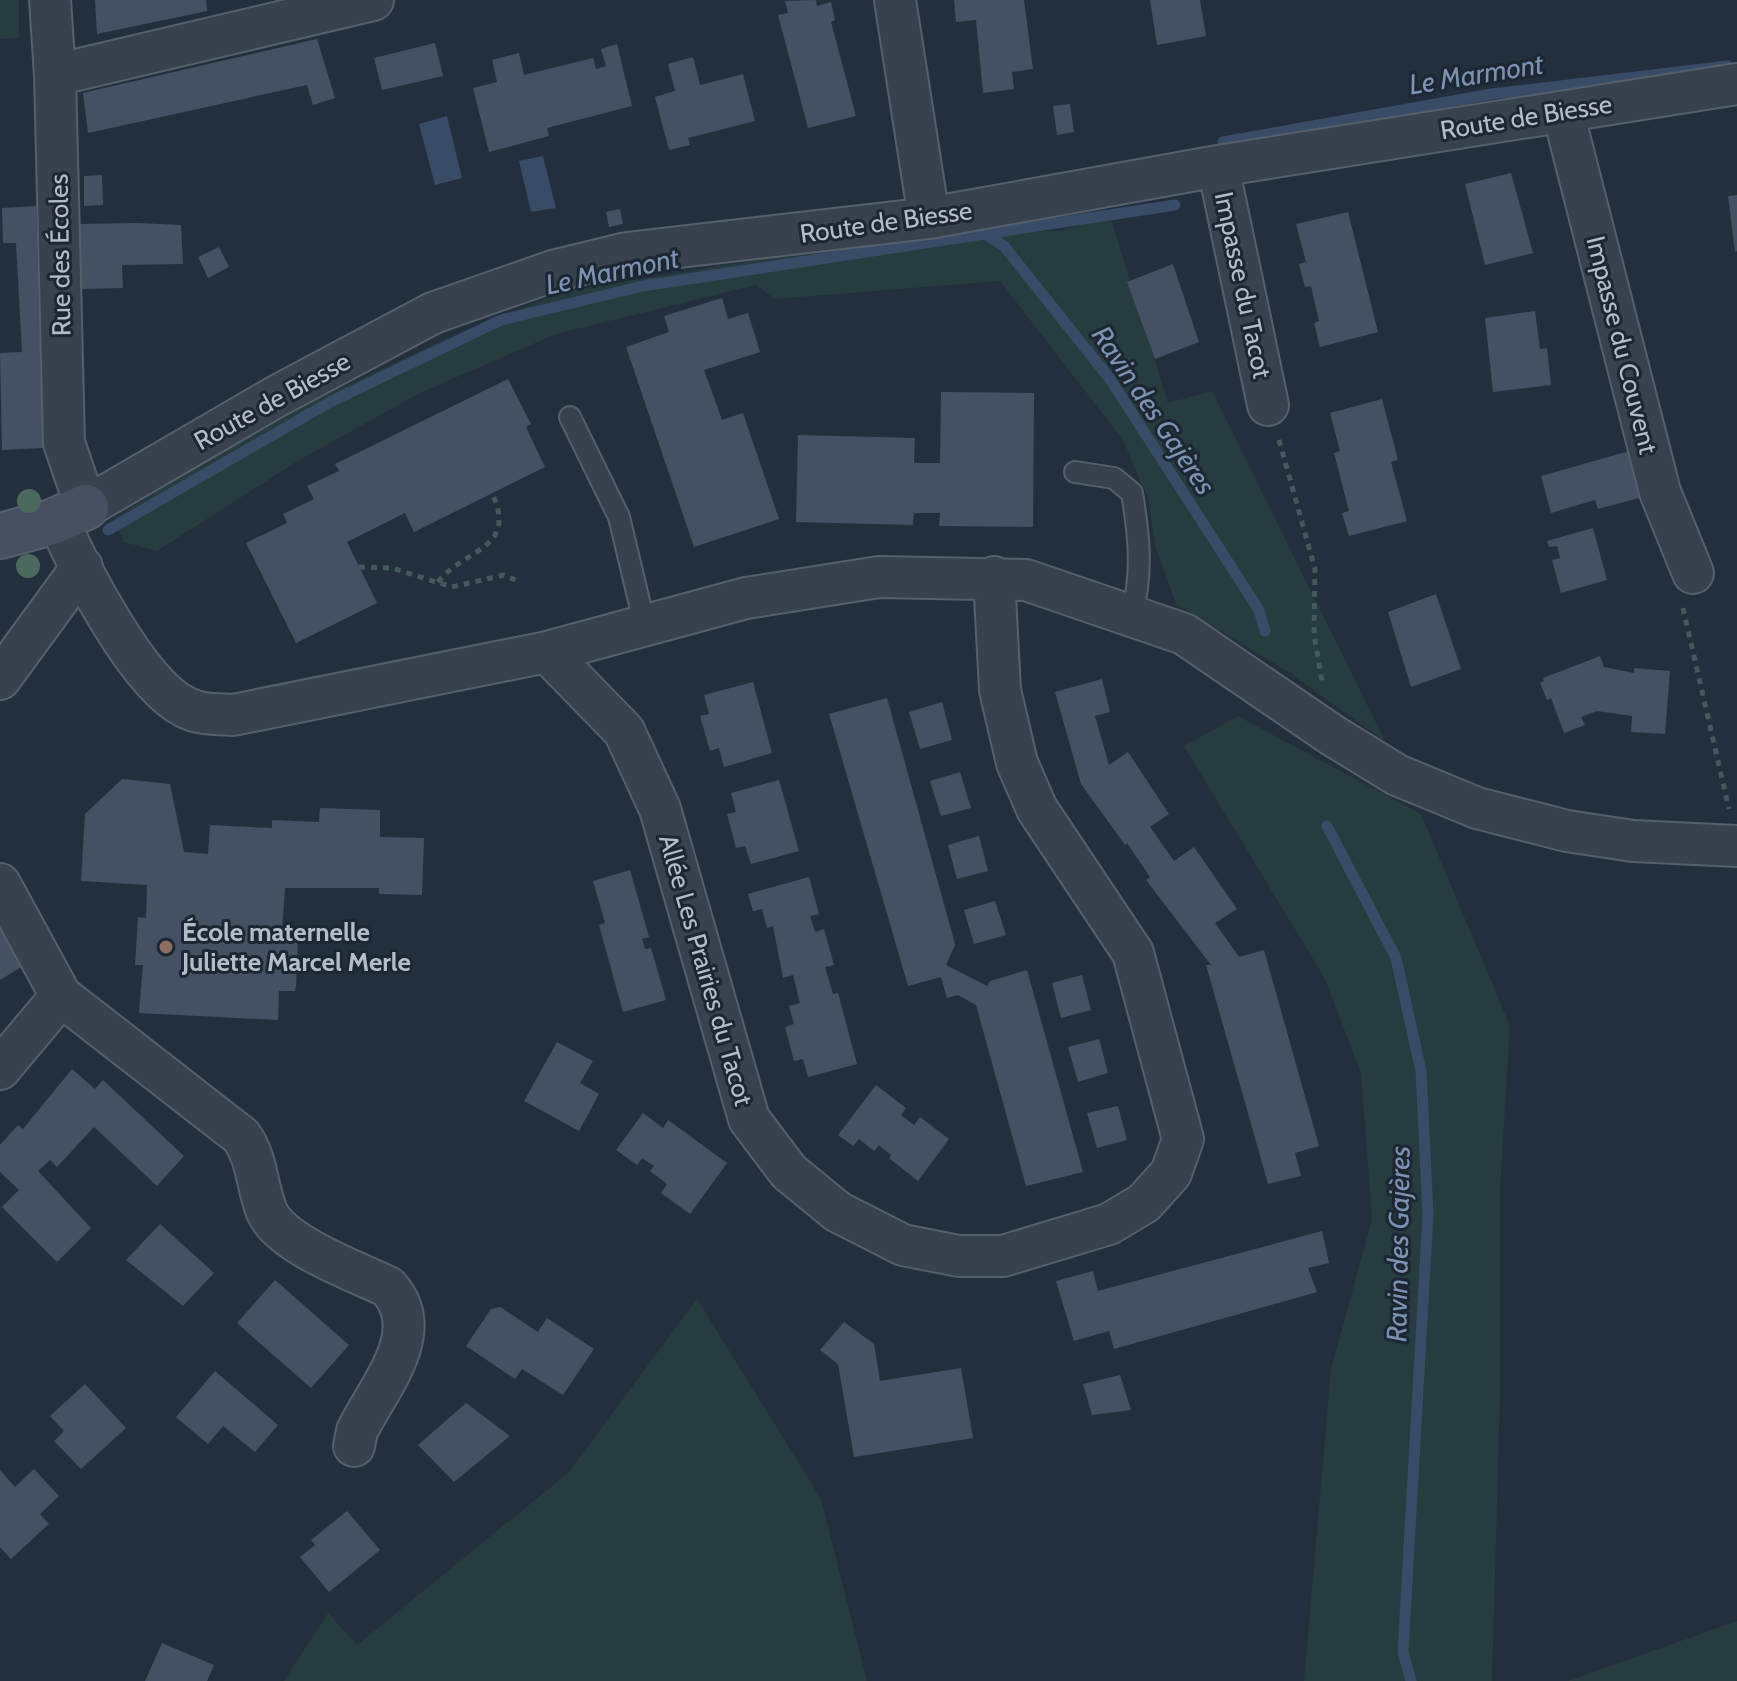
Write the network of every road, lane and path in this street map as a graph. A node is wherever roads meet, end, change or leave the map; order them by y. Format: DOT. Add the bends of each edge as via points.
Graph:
graph roads {
  1 [pos="50,0"];
  2 [pos="373,0"];
  3 [pos="895,0"];
  4 [pos="55,75"];
  5 [pos="1737,84"];
  6 [pos="1563,112"];
  7 [pos="1218,166"];
  8 [pos="929,218"];
  9 [pos="1268,405"];
  10 [pos="570,417"];
  11 [pos="1075,472"];
  12 [pos="492,493"];
  13 [pos="72,513"];
  14 [pos="0,536"];
  15 [pos="82,567"];
  16 [pos="359,567"];
  17 [pos="1693,573"];
  18 [pos="994,577"];
  19 [pos="438,582"];
  20 [pos="520,582"];
  21 [pos="1132,613"];
  22 [pos="645,626"];
  23 [pos="547,652"];
  24 [pos="0,679"];
  25 [pos="1332,735"];
  26 [pos="1735,835"];
  27 [pos="0,884"];
  28 [pos="61,996"];
  29 [pos="0,1069"];
  30 [pos="354,1446"];
  1 -- 4 [label="street, Rue des Écoles"];
  2 -- 4 [label="street"];
  3 -- 8 [label="street"];
  4 -- 13 [label="street, Rue des Écoles" via="64,443"];
  5 -- 6 [label="street, Route de Biesse"];
  6 -- 7 [label="street, Route de Biesse"];
  6 -- 17 [label="street, Impasse du Couvent" via="1660,492"];
  7 -- 8 [label="street, Route de Biesse"];
  7 -- 9 [label="street, Impasse du Tacot"];
  8 -- 13 [label="street, Route de Biesse" via="627,253 553,271 433,313"];
  9 -- 25 [label="path" via="1315,569 1314,635"];
  10 -- 22 [label="lane" via="619,517"];
  11 -- 21 [label="lane" via="1114,478 1132,493 1139,587"];
  12 -- 19 [label="path" via="501,511 501,528"];
  13 -- 14 [label="street"];
  13 -- 15 [label="street, Rue des Écoles"];
  15 -- 23 [label="street, Rue des Écoles" via="143,673 183,707 203,714 233,715"];
  15 -- 24 [label="street"];
  16 -- 19 [label="path" via="392,568"];
  17 -- 26 [label="path" via="1682,602"];
  18 -- 21 [label="street, Rue des Écoles" via="1026,580"];
  18 -- 22 [label="street, Rue des Écoles" via="879,577 746,598"];
  18 -- 23 [label="street, Allée Les Prairies du Tacot" via="1000,690 1017,763 1044,821 1133,953 1183,1139 1171,1173 1144,1203 1109,1224 1003,1256 959,1256 903,1245 838,1212 789,1172 757,1130 749,1119 660,809 624,731"];
  19 -- 20 [label="path" via="452,587 504,575"];
  21 -- 25 [label="street, Rue des Écoles" via="1184,634"];
  22 -- 23 [label="street, Rue des Écoles"];
  25 -- 26 [label="street, Rue des Écoles" via="1397,775 1477,808 1567,831 1633,841"];
  27 -- 28 [label="street"];
  28 -- 29 [label="street"];
  28 -- 30 [label="street" via="241,1136 253,1151 261,1191 277,1229 388,1287 401,1302 405,1341"];
}
